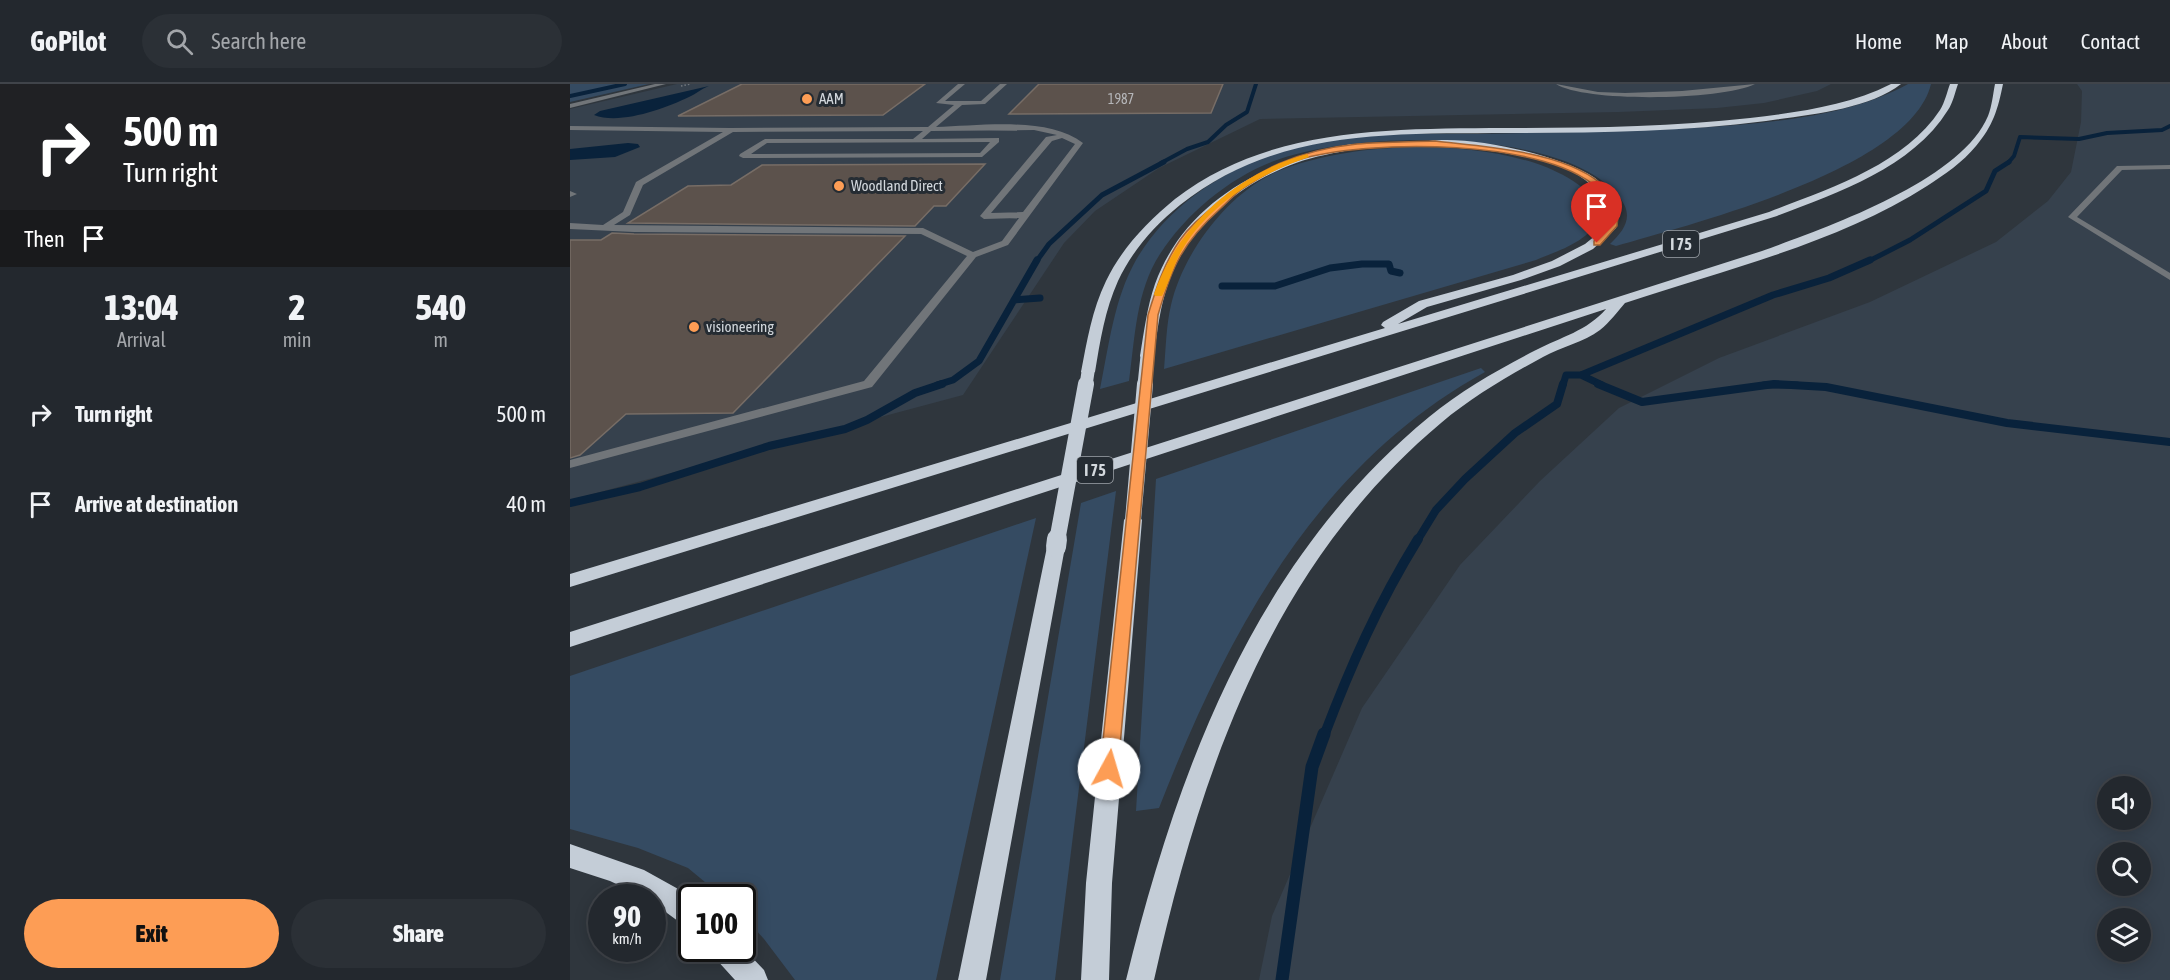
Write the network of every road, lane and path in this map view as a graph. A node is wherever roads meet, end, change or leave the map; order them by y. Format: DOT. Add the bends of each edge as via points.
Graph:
graph roads {
  1 [pos="663,84"];
  2 [pos="962,84"];
  3 [pos="1004,84"];
  4 [pos="1559,84"];
  5 [pos="1752,84"];
  6 [pos="1897,84"];
  7 [pos="1954,84"];
  8 [pos="1999,84"];
  9 [pos="960,103"];
  10 [pos="570,106"];
  11 [pos="570,128"];
  12 [pos="930,129"];
  13 [pos="732,130"];
  14 [pos="1065,135"];
  15 [pos="915,141"];
  16 [pos="2170,167"];
  17 [pos="1027,215"];
  18 [pos="570,226"];
  19 [pos="606,227"];
  20 [pos="973,255"];
  21 [pos="2170,277"];
  22 [pos="1621,300"];
  23 [pos="1367,338"];
  24 [pos="570,464"];
  25 [pos="570,581"];
  26 [pos="570,640"];
  27 [pos="570,856"];
  28 [pos="678,906"];
  29 [pos="738,962"];
  30 [pos="754,980"];
  31 [pos="972,980"];
  32 [pos="1095,980"];
  33 [pos="1140,980"];
  1 -- 10 [label="street"];
  2 -- 9 [label="street" via="939,103"];
  3 -- 9 [label="street" via="983,103"];
  4 -- 5 [label="street" via="1571,90 1608,94 1686,94"];
  6 -- 31 [label="highway, bridge" via="1837,106 1741,122 1629,129 1365,134 1303,142 1251,157 1223,170 1159,218 1119,267 1101,308"];
  7 -- 23 [label="highway, I 75" via="1946,108 1927,132 1886,162 1837,188 1733,228"];
  8 -- 22 [label="highway, I 75" via="1995,114 1979,138 1950,166 1897,199 1786,246"];
  9 -- 12 [label="street"];
  11 -- 13 [label="street"];
  12 -- 13 [label="street"];
  12 -- 14 [label="street" via="1034,128"];
  12 -- 15 [label="street"];
  13 -- 19 [label="street" via="639,184 627,213"];
  14 -- 17 [label="street" via="1079,143 1077,149"];
  14 -- 17 [label="street" via="1049,139 984,216"];
  15 -- 15 [label="street" via="996,140 982,154 743,156 765,141"];
  16 -- 21 [label="street" via="2120,168 2072,217"];
  17 -- 20 [label="street" via="1005,243"];
  18 -- 19 [label="street"];
  19 -- 20 [label="street" via="923,231"];
  20 -- 24 [label="street" via="868,384"];
  22 -- 26 [label="highway, I 75"];
  22 -- 33 [label="highway" via="1594,328 1496,378 1434,422 1371,479 1305,562 1241,671 1214,733 1166,877"];
  23 -- 25 [label="highway, I 75"];
  23 -- 32 [label="highway, bridge" via="1422,304 1585,252 1607,235 1612,226 1612,200 1594,182 1565,167 1494,148 1435,143 1341,148 1298,158 1240,187 1184,241 1165,274 1147,356 1099,883"];
  27 -- 28 [label="highway" via="643,884"];
  29 -- 30 [label="highway"];
}
